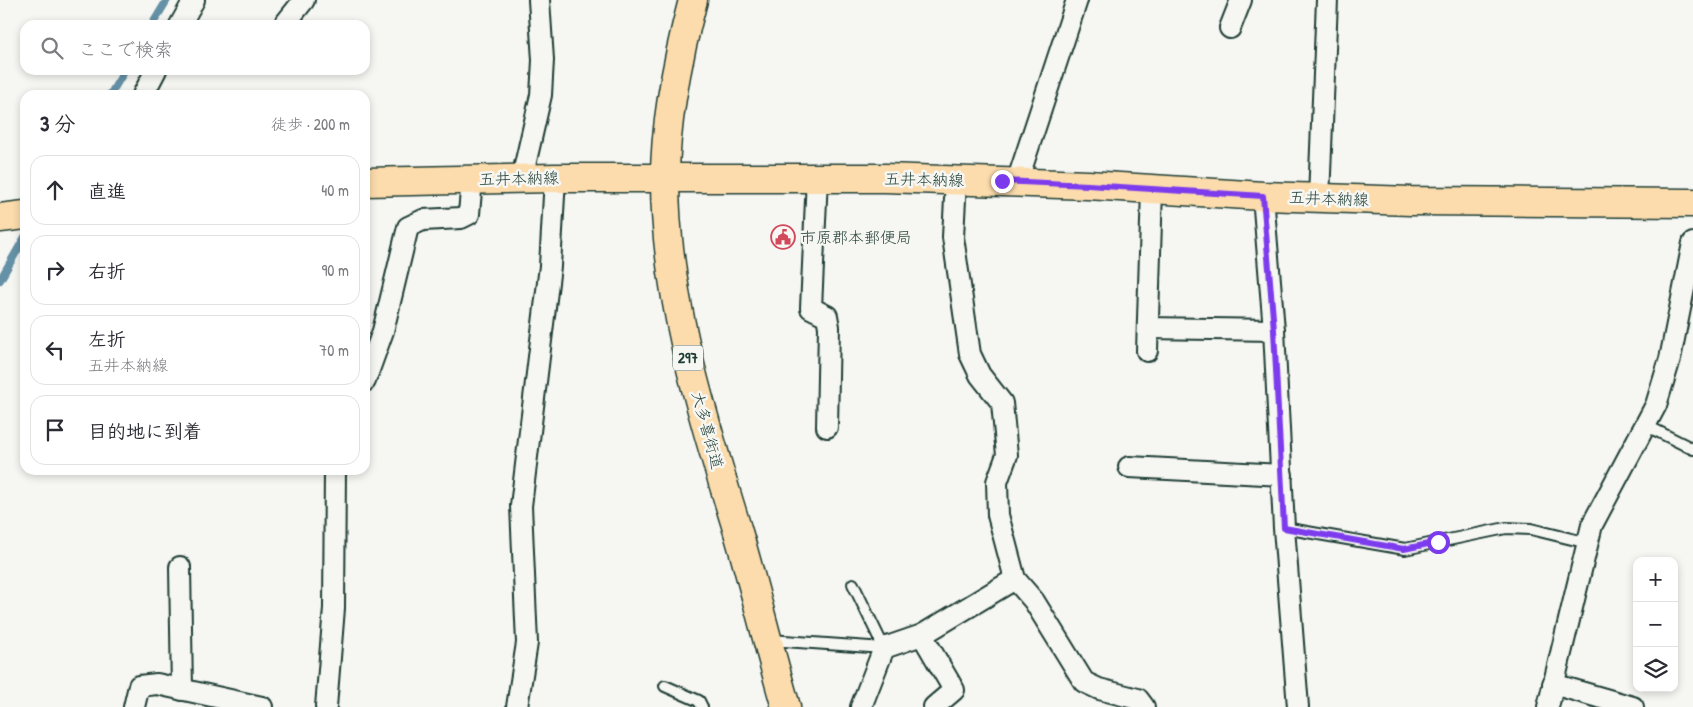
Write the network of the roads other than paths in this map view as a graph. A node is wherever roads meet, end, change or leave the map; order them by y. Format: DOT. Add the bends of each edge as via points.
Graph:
graph roads {
  1 [pos="194,0"];
  2 [pos="304,0"];
  3 [pos="539,0"];
  4 [pos="694,0"];
  5 [pos="1077,0"];
  6 [pos="1241,0"];
  7 [pos="1327,0"];
  8 [pos="183,20"];
  9 [pos="288,20"];
  10 [pos="1230,28"];
  11 [pos="153,75"];
  12 [pos="146,90"];
  13 [pos="522,178"];
  14 [pos="556,178"];
  15 [pos="665,178"];
  16 [pos="817,178"];
  17 [pos="472,179"];
  18 [pos="956,180"];
  19 [pos="370,182"];
  20 [pos="1017,182"];
  21 [pos="1152,189"];
  22 [pos="1263,196"];
  23 [pos="1319,198"];
  24 [pos="1693,204"];
  25 [pos="20,216"];
  26 [pos="0,218"];
  27 [pos="1693,243"];
  28 [pos="1148,328"];
  29 [pos="1274,330"];
  30 [pos="1147,351"];
  31 [pos="370,367"];
  32 [pos="1645,425"];
  33 [pos="827,427"];
  34 [pos="1693,449"];
  35 [pos="1129,468"];
  36 [pos="335,475"];
  37 [pos="1282,475"];
  38 [pos="1284,528"];
  39 [pos="1588,543"];
  40 [pos="180,567"];
  41 [pos="1015,579"];
  42 [pos="853,584"];
  43 [pos="922,634"];
  44 [pos="767,640"];
  45 [pos="884,648"];
  46 [pos="1554,684"];
  47 [pos="665,686"];
  48 [pos="182,690"];
  49 [pos="134,707"];
  50 [pos="262,707"];
  51 [pos="326,707"];
  52 [pos="517,707"];
  53 [pos="702,707"];
  54 [pos="786,707"];
  55 [pos="861,707"];
  56 [pos="934,707"];
  57 [pos="1144,707"];
  58 [pos="1298,707"];
  59 [pos="1548,707"];
  60 [pos="1633,707"];
  1 -- 8 [label="street"];
  2 -- 9 [label="street"];
  3 -- 13 [label="street" via="543,60 541,95"];
  4 -- 15 [label="main road, 大多喜街道 / 297" via="675,85"];
  5 -- 20 [label="street"];
  6 -- 10 [label="street"];
  7 -- 23 [label="street"];
  11 -- 12 [label="street"];
  13 -- 14 [label="main road, 五井本納線"];
  13 -- 17 [label="main road, 五井本納線"];
  14 -- 15 [label="main road, 五井本納線"];
  14 -- 52 [label="street" via="550,266 521,506 527,643"];
  15 -- 16 [label="main road, 五井本納線"];
  15 -- 44 [label="main road, 大多喜街道 / 297" via="667,226 680,326"];
  16 -- 18 [label="main road, 五井本納線"];
  16 -- 33 [label="street" via="811,308 827,316 829,327"];
  17 -- 19 [label="main road, 五井本納線"];
  17 -- 31 [label="street" via="469,214 461,218 423,220 408,227 383,331"];
  18 -- 20 [label="main road, 五井本納線"];
  18 -- 41 [label="street" via="953,237 970,354 980,375 1002,404 1006,455 997,482 998,515"];
  20 -- 21 [label="main road, 五井本納線"];
  21 -- 22 [label="main road, 五井本納線"];
  21 -- 28 [label="street"];
  22 -- 23 [label="main road, 五井本納線"];
  22 -- 29 [label="street"];
  23 -- 24 [label="main road, 五井本納線"];
  25 -- 26 [label="main road"];
  27 -- 32 [label="street" via="1670,359 1656,405"];
  28 -- 29 [label="street"];
  28 -- 30 [label="street"];
  29 -- 37 [label="street"];
  32 -- 34 [label="lane"];
  32 -- 39 [label="street" via="1592,525"];
  35 -- 37 [label="street"];
  36 -- 51 [label="street" via="334,608"];
  37 -- 38 [label="street"];
  38 -- 39 [label="lane" via="1404,549 1506,528 1531,529"];
  38 -- 58 [label="street"];
  39 -- 46 [label="street"];
  40 -- 48 [label="street"];
  41 -- 43 [label="street"];
  41 -- 57 [label="street" via="1034,601 1084,682 1138,699"];
  42 -- 45 [label="lane"];
  43 -- 45 [label="street"];
  43 -- 56 [label="street" via="954,690"];
  44 -- 45 [label="lane"];
  44 -- 54 [label="main road, 大多喜街道 / 297"];
  45 -- 55 [label="street"];
  46 -- 59 [label="street"];
  46 -- 60 [label="street"];
  47 -- 53 [label="lane" via="699,701"];
  48 -- 49 [label="street" via="157,684 139,686"];
  48 -- 50 [label="street"];
}
